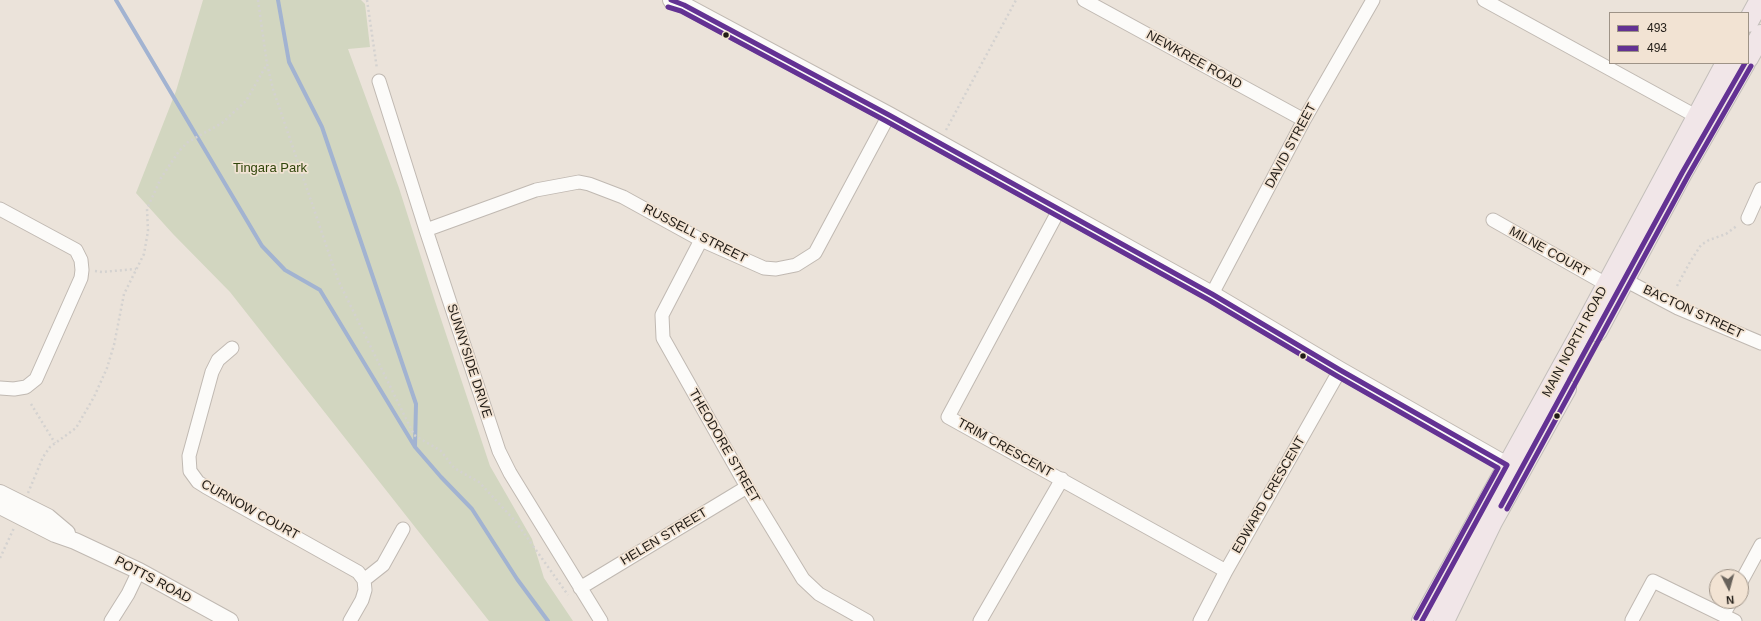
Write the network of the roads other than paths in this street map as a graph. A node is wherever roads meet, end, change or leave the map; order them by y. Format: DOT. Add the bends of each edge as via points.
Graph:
graph roads {
  1 [pos="671,0"];
  2 [pos="1084,0"];
  3 [pos="1373,0"];
  4 [pos="1484,0"];
  5 [pos="1760,0"];
  6 [pos="1749,20"];
  7 [pos="1761,34"];
  8 [pos="1749,56"];
  9 [pos="1726,64"];
  10 [pos="1744,64"];
  11 [pos="379,81"];
  12 [pos="889,115"];
  13 [pos="1304,120"];
  14 [pos="1703,120"];
  15 [pos="1761,189"];
  16 [pos="0,209"];
  17 [pos="1058,210"];
  18 [pos="1748,218"];
  19 [pos="1492,220"];
  20 [pos="426,230"];
  21 [pos="701,240"];
  22 [pos="1625,280"];
  23 [pos="1606,284"];
  24 [pos="1212,294"];
  25 [pos="1761,343"];
  26 [pos="232,348"];
  27 [pos="1340,370"];
  28 [pos="0,388"];
  29 [pos="1534,448"];
  30 [pos="1507,465"];
  31 [pos="1062,480"];
  32 [pos="747,487"];
  33 [pos="1509,491"];
  34 [pos="0,493"];
  35 [pos="0,506"];
  36 [pos="403,529"];
  37 [pos="75,541"];
  38 [pos="1761,545"];
  39 [pos="1748,569"];
  40 [pos="139,571"];
  41 [pos="1226,571"];
  42 [pos="364,580"];
  43 [pos="580,588"];
  44 [pos="1726,609"];
  45 [pos="1723,615"];
  46 [pos="1632,620"];
  47 [pos="111,621"];
  48 [pos="230,621"];
  49 [pos="350,621"];
  50 [pos="601,621"];
  51 [pos="867,621"];
  52 [pos="980,621"];
  53 [pos="1200,621"];
  54 [pos="1422,621"];
  55 [pos="1444,621"];
  56 [pos="1735,621"];
  1 -- 12 [label="street"];
  2 -- 13 [label="street, NEWKREE ROAD"];
  3 -- 13 [label="street, DAVID STREET"];
  4 -- 14 [label="street"];
  5 -- 6 [label="main road"];
  7 -- 8 [label="main road"];
  9 -- 14 [label="main road, MAIN NORTH ROAD"];
  10 -- 14 [label="main road, MAIN NORTH ROAD"];
  11 -- 20 [label="street, SUNNYSIDE DRIVE"];
  12 -- 17 [label="street"];
  12 -- 21 [label="street, RUSSELL STREET" via="815,253 796,265 764,268"];
  13 -- 24 [label="street, DAVID STREET"];
  14 -- 22 [label="main road, MAIN NORTH ROAD"];
  14 -- 23 [label="main road, MAIN NORTH ROAD" via="1670,169"];
  15 -- 18 [label="street"];
  16 -- 28 [label="street" via="76,250 82,270 81,278 36,379 26,387"];
  17 -- 24 [label="street"];
  17 -- 31 [label="street, TRIM CRESCENT" via="948,417"];
  19 -- 23 [label="street, MILNE COURT"];
  20 -- 21 [label="street, RUSSELL STREET" via="536,190 579,182 623,197"];
  20 -- 43 [label="street, SUNNYSIDE DRIVE" via="499,451"];
  21 -- 32 [label="street, THEODORE STREET" via="662,315 663,338"];
  22 -- 23 [label="main road"];
  22 -- 25 [label="street, BACTON STREET" via="1678,308"];
  22 -- 29 [label="main road, MAIN NORTH ROAD"];
  23 -- 30 [label="main road, MAIN NORTH ROAD"];
  24 -- 27 [label="street"];
  26 -- 42 [label="street, CURNOW COURT" via="218,360 212,372 189,456 190,471 206,488 350,566"];
  27 -- 30 [label="street"];
  27 -- 41 [label="street, EDWARD CRESCENT"];
  29 -- 30 [label="main road" via="1519,460"];
  29 -- 33 [label="main road, MAIN NORTH ROAD"];
  30 -- 33 [label="main road"];
  30 -- 54 [label="main road, MAIN NORTH ROAD"];
  31 -- 41 [label="street, TRIM CRESCENT"];
  31 -- 52 [label="street"];
  32 -- 43 [label="street, HELEN STREET"];
  32 -- 51 [label="street, THEODORE STREET" via="810,587 827,600"];
  33 -- 55 [label="main road, MAIN NORTH ROAD"];
  34 -- 37 [label="street, POTTS ROAD" via="48,517"];
  35 -- 37 [label="street, POTTS ROAD" via="55,534"];
  36 -- 42 [label="street" via="383,565"];
  37 -- 40 [label="street, POTTS ROAD"];
  38 -- 39 [label="street"];
  40 -- 47 [label="street"];
  40 -- 48 [label="street, POTTS ROAD"];
  41 -- 53 [label="street, EDWARD CRESCENT"];
  42 -- 49 [label="street" via="362,600"];
  43 -- 50 [label="street, SUNNYSIDE DRIVE"];
  44 -- 45 [label="street"];
  45 -- 46 [label="street" via="1653,581"];
  45 -- 56 [label="street"];
}
